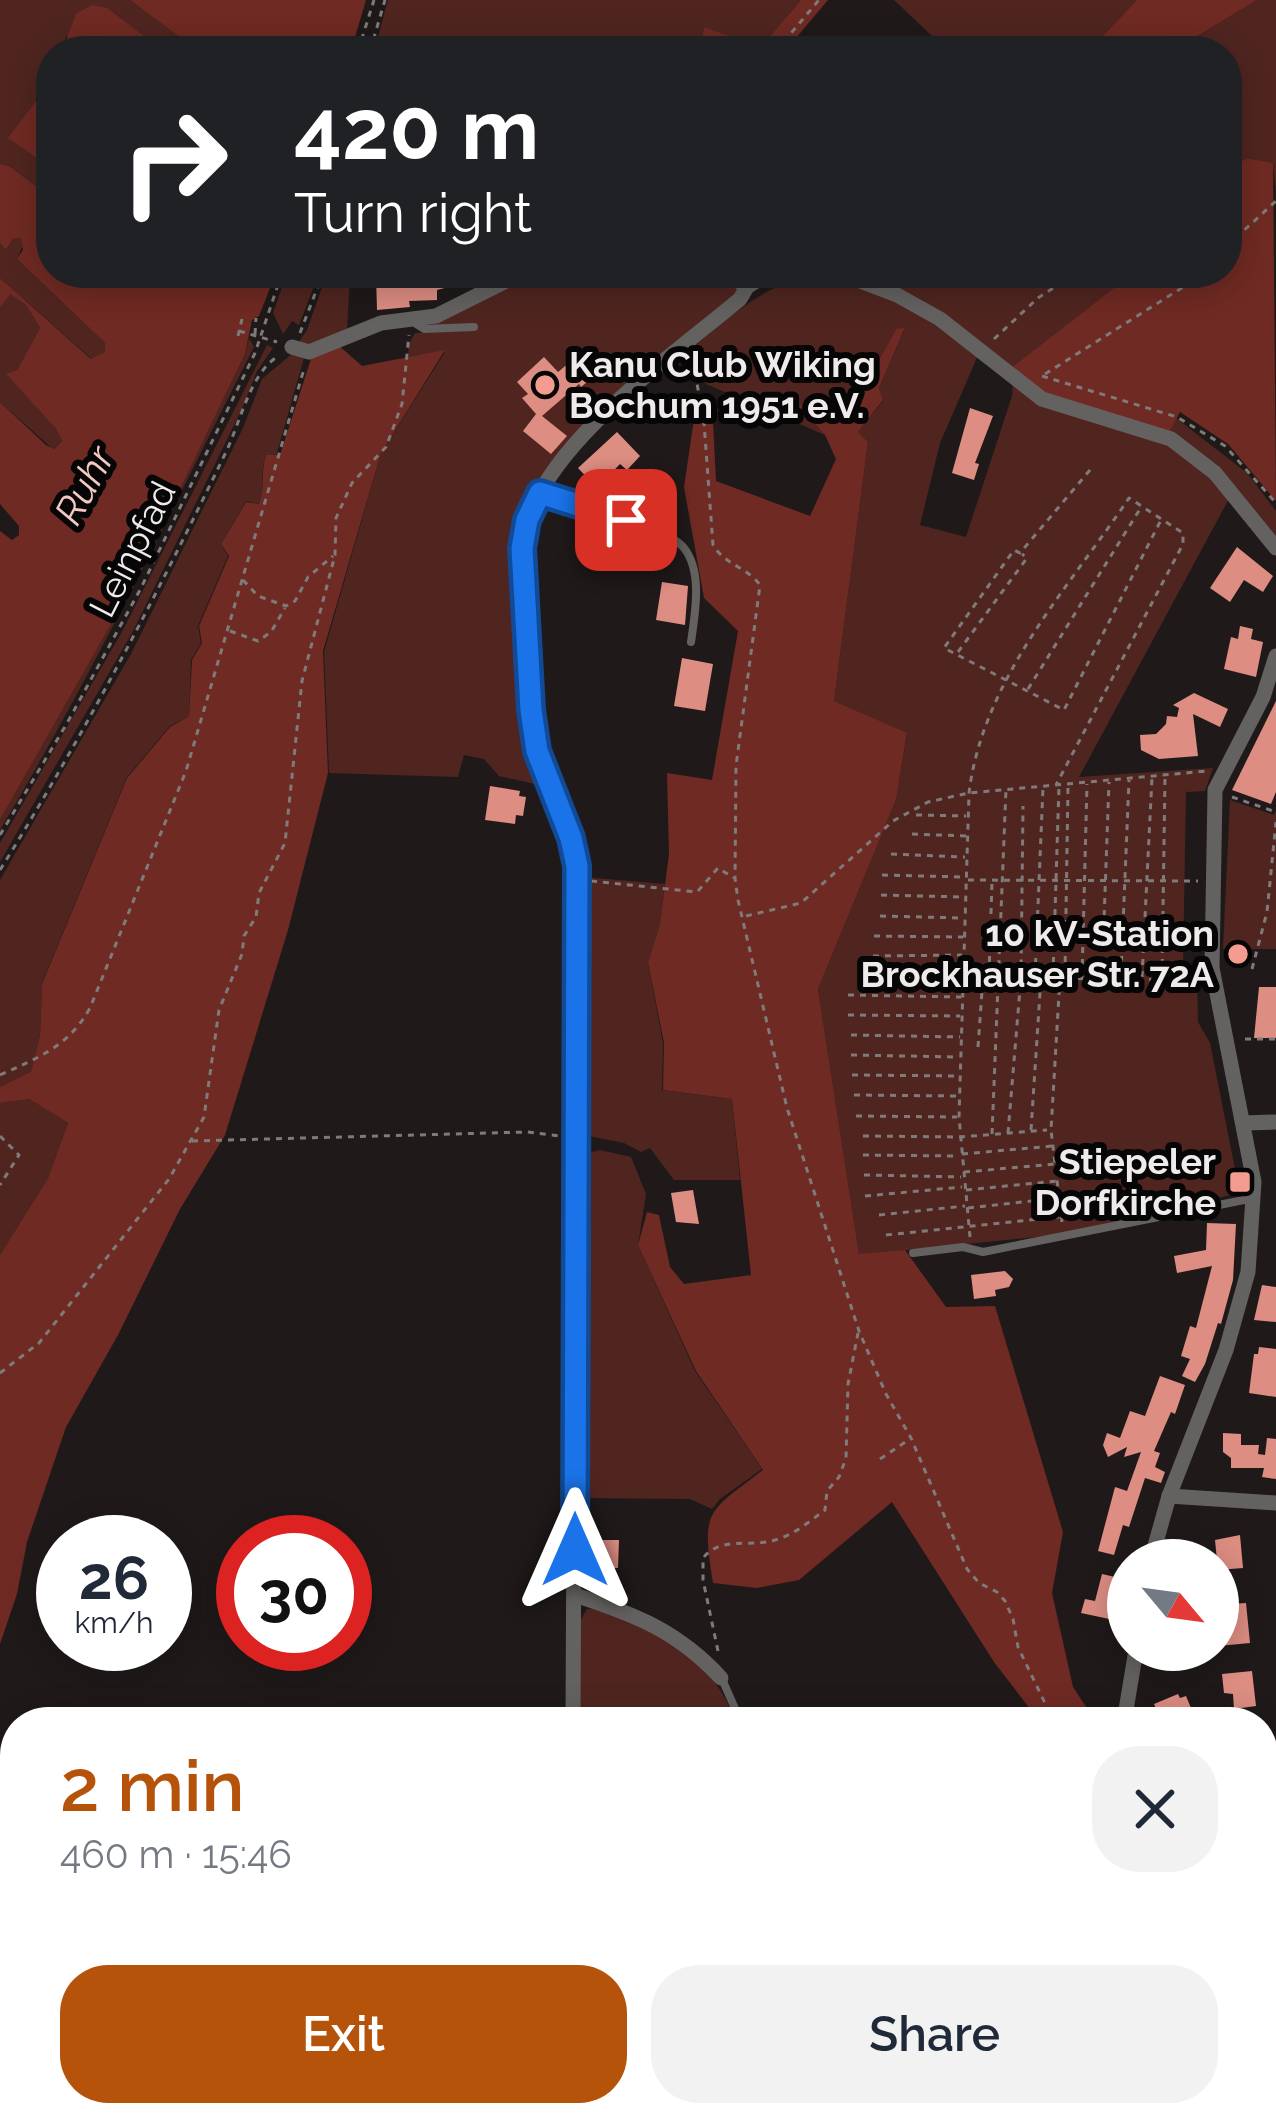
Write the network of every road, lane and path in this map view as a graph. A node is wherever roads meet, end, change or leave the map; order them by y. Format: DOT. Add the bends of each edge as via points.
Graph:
graph roads {
  1 [pos="374,0"];
  2 [pos="385,0"];
  3 [pos="819,0"];
  4 [pos="363,36"];
  5 [pos="374,36"];
  6 [pos="789,36"];
  7 [pos="1276,201"];
  8 [pos="1242,232"];
  9 [pos="277,288"];
  10 [pos="317,288"];
  11 [pos="492,288"];
  12 [pos="746,288"];
  13 [pos="879,288"];
  14 [pos="1053,288"];
  15 [pos="1182,288"];
  16 [pos="256,317"];
  17 [pos="242,320"];
  18 [pos="412,322"];
  19 [pos="474,327"];
  20 [pos="254,335"];
  21 [pos="263,336"];
  22 [pos="691,341"];
  23 [pos="294,351"];
  24 [pos="983,352"];
  25 [pos="1043,375"];
  26 [pos="1090,470"];
  27 [pos="540,493"];
  28 [pos="1142,507"];
  29 [pos="1163,517"];
  30 [pos="1276,548"];
  31 [pos="1020,553"];
  32 [pos="335,554"];
  33 [pos="242,580"];
  34 [pos="286,606"];
  35 [pos="228,629"];
  36 [pos="692,642"];
  37 [pos="956,654"];
  38 [pos="1276,656"];
  39 [pos="1006,680"];
  40 [pos="1027,692"];
  41 [pos="1222,771"];
  42 [pos="1165,775"];
  43 [pos="1152,776"];
  44 [pos="1129,778"];
  45 [pos="1109,780"];
  46 [pos="1087,782"];
  47 [pos="1068,784"];
  48 [pos="1058,785"];
  49 [pos="1043,786"];
  50 [pos="1006,790"];
  51 [pos="969,793"];
  52 [pos="1250,803"];
  53 [pos="1023,806"];
  54 [pos="1276,812"];
  55 [pos="916,815"];
  56 [pos="968,816"];
  57 [pos="1276,822"];
  58 [pos="912,834"];
  59 [pos="0,835"];
  60 [pos="968,836"];
  61 [pos="890,854"];
  62 [pos="967,856"];
  63 [pos="0,870"];
  64 [pos="882,875"];
  65 [pos="735,878"];
  66 [pos="966,878"];
  67 [pos="577,880"];
  68 [pos="992,880"];
  69 [pos="1003,880"];
  70 [pos="1020,880"];
  71 [pos="1040,880"];
  72 [pos="1056,880"];
  73 [pos="1065,880"];
  74 [pos="1083,880"];
  75 [pos="1105,880"];
  76 [pos="1124,880"];
  77 [pos="1145,880"];
  78 [pos="1164,880"];
  79 [pos="1181,880"];
  80 [pos="881,896"];
  81 [pos="965,897"];
  82 [pos="1276,907"];
  83 [pos="1267,912"];
  84 [pos="745,916"];
  85 [pos="880,916"];
  86 [pos="964,918"];
  87 [pos="874,936"];
  88 [pos="964,937"];
  89 [pos="873,956"];
  90 [pos="964,956"];
  91 [pos="1252,969"];
  92 [pos="873,976"];
  93 [pos="963,977"];
  94 [pos="986,977"];
  95 [pos="1001,977"];
  96 [pos="1021,977"];
  97 [pos="1038,977"];
  98 [pos="1053,977"];
  99 [pos="1062,977"];
  100 [pos="1082,977"];
  101 [pos="1102,977"];
  102 [pos="1121,977"];
  103 [pos="1142,977"];
  104 [pos="1162,977"];
  105 [pos="1189,979"];
  106 [pos="848,995"];
  107 [pos="963,997"];
  108 [pos="848,1015"];
  109 [pos="962,1016"];
  110 [pos="851,1035"];
  111 [pos="962,1036"];
  112 [pos="1226,1039"];
  113 [pos="1276,1039"];
  114 [pos="978,1047"];
  115 [pos="850,1055"];
  116 [pos="961,1057"];
  117 [pos="0,1075"];
  118 [pos="852,1075"];
  119 [pos="961,1076"];
  120 [pos="854,1095"];
  121 [pos="960,1096"];
  122 [pos="856,1116"];
  123 [pos="959,1117"];
  124 [pos="1276,1122"];
  125 [pos="1244,1124"];
  126 [pos="1051,1130"];
  127 [pos="1030,1131"];
  128 [pos="1008,1133"];
  129 [pos="992,1134"];
  130 [pos="0,1136"];
  131 [pos="863,1136"];
  132 [pos="960,1137"];
  133 [pos="576,1141"];
  134 [pos="190,1142"];
  135 [pos="1053,1145"];
  136 [pos="863,1155"];
  137 [pos="960,1155"];
  138 [pos="1055,1164"];
  139 [pos="865,1175"];
  140 [pos="962,1175"];
  141 [pos="1057,1181"];
  142 [pos="0,1185"];
  143 [pos="964,1189"];
  144 [pos="865,1196"];
  145 [pos="1059,1198"];
  146 [pos="1255,1198"];
  147 [pos="966,1207"];
  148 [pos="879,1215"];
  149 [pos="1061,1217"];
  150 [pos="969,1225"];
  151 [pos="886,1235"];
  152 [pos="1064,1236"];
  153 [pos="972,1250"];
  154 [pos="913,1253"];
  155 [pos="859,1331"];
  156 [pos="0,1373"];
  157 [pos="911,1438"];
  158 [pos="880,1460"];
  159 [pos="1168,1496"];
  160 [pos="1276,1503"];
  161 [pos="1156,1539"];
  162 [pos="575,1595"];
  163 [pos="1132,1671"];
  164 [pos="723,1682"];
  165 [pos="573,1707"];
  166 [pos="734,1707"];
  167 [pos="1047,1707"];
  168 [pos="1126,1707"];
  1 -- 4 [label="path"];
  2 -- 5 [label="path"];
  3 -- 6 [label="path"];
  7 -- 8 [label="path"];
  9 -- 21 [label="path, Leinpfad"];
  10 -- 23 [label="path"];
  11 -- 18 [label="street"];
  12 -- 22 [label="street"];
  13 -- 24 [label="street"];
  14 -- 24 [label="path"];
  15 -- 25 [label="path"];
  16 -- 20 [label="path"];
  17 -- 20 [label="path" via="238,333"];
  18 -- 19 [label="lane" via="424,329"];
  18 -- 23 [label="street" via="381,323"];
  18 -- 32 [label="path" via="402,404 386,447 352,483 336,518"];
  20 -- 21 [label="path"];
  21 -- 59 [label="path, Leinpfad" via="141,588"];
  22 -- 27 [label="street" via="614,403"];
  22 -- 65 [label="path" via="713,545 760,585 736,766"];
  23 -- 33 [label="path"];
  23 -- 63 [label="path" via="261,371 128,652"];
  24 -- 30 [label="street" via="1042,399 1171,439 1194,454"];
  26 -- 31 [label="path"];
  27 -- 36 [label="lane" via="668,534 687,551 697,603"];
  27 -- 67 [label="street" via="522,548 531,710"];
  28 -- 29 [label="path"];
  28 -- 39 [label="path" via="1129,498"];
  28 -- 40 [label="path"];
  29 -- 40 [label="path" via="1064,710"];
  29 -- 48 [label="path" via="1184,532 1183,544"];
  31 -- 37 [label="path" via="1027,558"];
  31 -- 37 [label="path" via="1014,550 944,648"];
  32 -- 34 [label="path"];
  32 -- 134 [label="path" via="302,681 285,843 219,1010 204,1117"];
  33 -- 34 [label="path"];
  33 -- 35 [label="path"];
  34 -- 35 [label="path" via="258,641"];
  35 -- 117 [label="path" via="186,771 90,1008 52,1052"];
  37 -- 39 [label="path"];
  38 -- 41 [label="street" via="1263,698"];
  39 -- 40 [label="path"];
  39 -- 51 [label="path" via="982,734"];
  41 -- 42 [label="path"];
  41 -- 112 [label="street" via="1211,946"];
  42 -- 43 [label="path"];
  42 -- 78 [label="path"];
  43 -- 44 [label="path"];
  43 -- 77 [label="path"];
  44 -- 45 [label="path"];
  44 -- 76 [label="path"];
  45 -- 46 [label="path"];
  45 -- 75 [label="path"];
  46 -- 47 [label="path"];
  46 -- 74 [label="path"];
  47 -- 48 [label="path"];
  47 -- 73 [label="path"];
  48 -- 49 [label="path"];
  48 -- 72 [label="path"];
  49 -- 50 [label="path"];
  49 -- 71 [label="path"];
  50 -- 51 [label="path"];
  50 -- 69 [label="path"];
  51 -- 56 [label="path"];
  51 -- 84 [label="path" via="893,820 800,903"];
  52 -- 54 [label="path"];
  53 -- 70 [label="path"];
  55 -- 56 [label="path"];
  56 -- 60 [label="path"];
  57 -- 83 [label="path"];
  58 -- 60 [label="path"];
  60 -- 62 [label="path"];
  61 -- 62 [label="path"];
  62 -- 66 [label="path"];
  64 -- 66 [label="path"];
  65 -- 67 [label="path" via="718,868 697,892"];
  65 -- 84 [label="path"];
  66 -- 68 [label="path"];
  66 -- 81 [label="path"];
  67 -- 133 [label="street"];
  68 -- 69 [label="path"];
  68 -- 94 [label="path"];
  69 -- 70 [label="path"];
  69 -- 95 [label="path"];
  70 -- 71 [label="path"];
  70 -- 96 [label="path"];
  71 -- 72 [label="path"];
  71 -- 97 [label="path"];
  72 -- 73 [label="path"];
  72 -- 98 [label="path"];
  73 -- 74 [label="path"];
  73 -- 99 [label="path"];
  74 -- 75 [label="path"];
  74 -- 100 [label="path"];
  75 -- 76 [label="path"];
  75 -- 101 [label="path"];
  76 -- 77 [label="path"];
  76 -- 102 [label="path"];
  77 -- 78 [label="path"];
  77 -- 103 [label="path"];
  78 -- 79 [label="path"];
  78 -- 104 [label="path"];
  80 -- 81 [label="path"];
  81 -- 86 [label="path"];
  82 -- 83 [label="path"];
  83 -- 91 [label="path"];
  84 -- 155 [label="path" via="787,1108"];
  85 -- 86 [label="path"];
  86 -- 88 [label="path"];
  87 -- 88 [label="path"];
  88 -- 90 [label="path"];
  89 -- 90 [label="path"];
  90 -- 93 [label="path"];
  92 -- 93 [label="path"];
  93 -- 94 [label="path"];
  93 -- 107 [label="path"];
  94 -- 95 [label="path"];
  94 -- 114 [label="path"];
  95 -- 96 [label="path"];
  95 -- 129 [label="path"];
  96 -- 97 [label="path"];
  96 -- 128 [label="path"];
  97 -- 98 [label="path"];
  97 -- 127 [label="path"];
  98 -- 99 [label="path"];
  99 -- 100 [label="path"];
  99 -- 126 [label="path"];
  100 -- 101 [label="path"];
  101 -- 102 [label="path"];
  102 -- 103 [label="path"];
  103 -- 104 [label="path"];
  104 -- 105 [label="path"];
  106 -- 107 [label="path"];
  107 -- 109 [label="path"];
  108 -- 109 [label="path"];
  109 -- 111 [label="path"];
  110 -- 111 [label="path"];
  111 -- 116 [label="path"];
  112 -- 113 [label="path"];
  112 -- 125 [label="street"];
  115 -- 116 [label="path"];
  116 -- 119 [label="path"];
  118 -- 119 [label="path"];
  119 -- 121 [label="path"];
  120 -- 121 [label="path"];
  121 -- 123 [label="path"];
  122 -- 123 [label="path"];
  123 -- 132 [label="path"];
  124 -- 125 [label="street"];
  125 -- 146 [label="street"];
  126 -- 127 [label="path"];
  126 -- 135 [label="path"];
  127 -- 128 [label="path"];
  128 -- 129 [label="path"];
  129 -- 132 [label="path"];
  130 -- 142 [label="path" via="19,1156"];
  131 -- 132 [label="path"];
  132 -- 137 [label="path"];
  133 -- 134 [label="path" via="527,1132"];
  133 -- 162 [label="street"];
  134 -- 156 [label="path" via="170,1179 39,1343"];
  135 -- 137 [label="path"];
  135 -- 138 [label="path"];
  136 -- 137 [label="path"];
  137 -- 140 [label="path"];
  138 -- 140 [label="path"];
  138 -- 141 [label="path"];
  139 -- 140 [label="path"];
  140 -- 143 [label="path"];
  141 -- 143 [label="path"];
  141 -- 145 [label="path"];
  143 -- 144 [label="path"];
  143 -- 147 [label="path"];
  145 -- 147 [label="path"];
  145 -- 149 [label="path"];
  146 -- 152 [label="lane"];
  146 -- 159 [label="street" via="1248,1271 1226,1351"];
  147 -- 148 [label="path"];
  147 -- 150 [label="path"];
  149 -- 150 [label="path"];
  149 -- 152 [label="path"];
  150 -- 151 [label="path"];
  150 -- 153 [label="path"];
  152 -- 153 [label="lane"];
  153 -- 154 [label="lane"];
  155 -- 157 [label="path"];
  155 -- 164 [label="path" via="846,1458 825,1510 784,1538 720,1544 703,1558"];
  157 -- 158 [label="path"];
  157 -- 167 [label="path" via="967,1569 1004,1601"];
  159 -- 160 [label="street"];
  159 -- 161 [label="street"];
  162 -- 164 [label="street" via="665,1630"];
  162 -- 165 [label="street"];
  163 -- 168 [label="street"];
  164 -- 166 [label="lane"];
}
